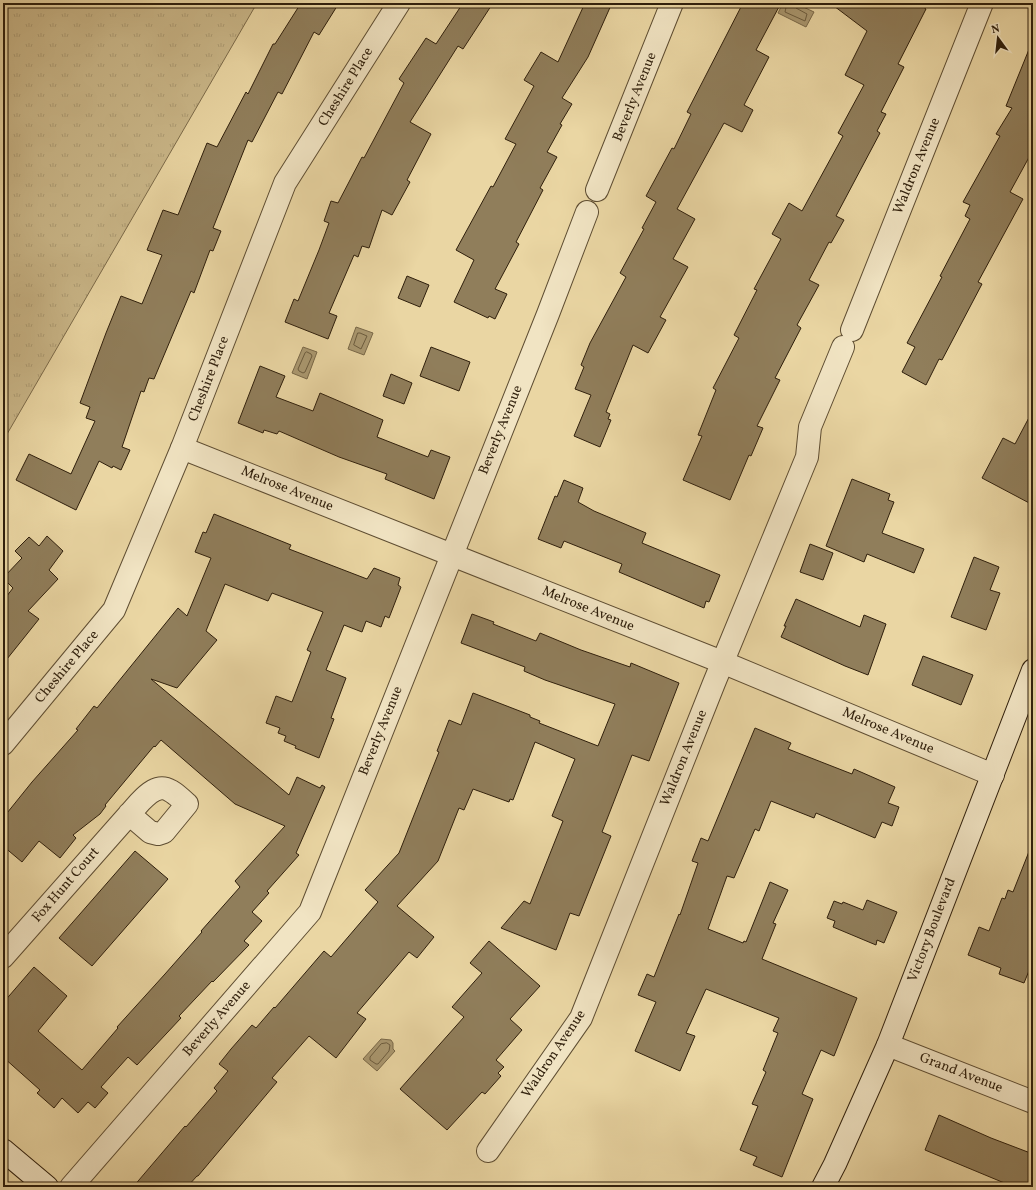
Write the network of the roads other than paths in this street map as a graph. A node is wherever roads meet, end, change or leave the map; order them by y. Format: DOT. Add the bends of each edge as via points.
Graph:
graph roads {
  1 [pos="399,3"];
  2 [pos="672,3"];
  3 [pos="982,3"];
  4 [pos="597,190"];
  5 [pos="586,212"];
  6 [pos="182,448"];
  7 [pos="452,555"];
  8 [pos="722,662"];
  9 [pos="1033,670"];
  10 [pos="3,744"];
  11 [pos="993,774"];
  12 [pos="129,814"];
  13 [pos="3,956"];
  14 [pos="888,1045"];
  15 [pos="1033,1102"];
  16 [pos="3,1150"];
  17 [pos="488,1151"];
  18 [pos="46,1187"];
  19 [pos="71,1187"];
  20 [pos="823,1187"];
  1 -- 6 [label="street, Cheshire Place" via="285,183"];
  2 -- 4 [label="street, Beverly Avenue"];
  3 -- 8 [label="street, Waldron Avenue" via="810,427 807,457"];
  5 -- 7 [label="street, Beverly Avenue"];
  6 -- 7 [label="street, Melrose Avenue"];
  6 -- 10 [label="street, Cheshire Place" via="114,610"];
  7 -- 8 [label="street, Melrose Avenue"];
  7 -- 19 [label="street, Beverly Avenue" via="310,912"];
  8 -- 11 [label="street, Melrose Avenue"];
  8 -- 17 [label="street, Waldron Avenue" via="581,1018"];
  9 -- 11 [label="street, Victory Boulevard"];
  11 -- 14 [label="street, Victory Boulevard"];
  12 -- 13 [label="street, Fox Hunt Court"];
  14 -- 15 [label="street, Grand Avenue"];
  14 -- 20 [label="street, Victory Boulevard"];
  16 -- 18 [label="street"];
}
